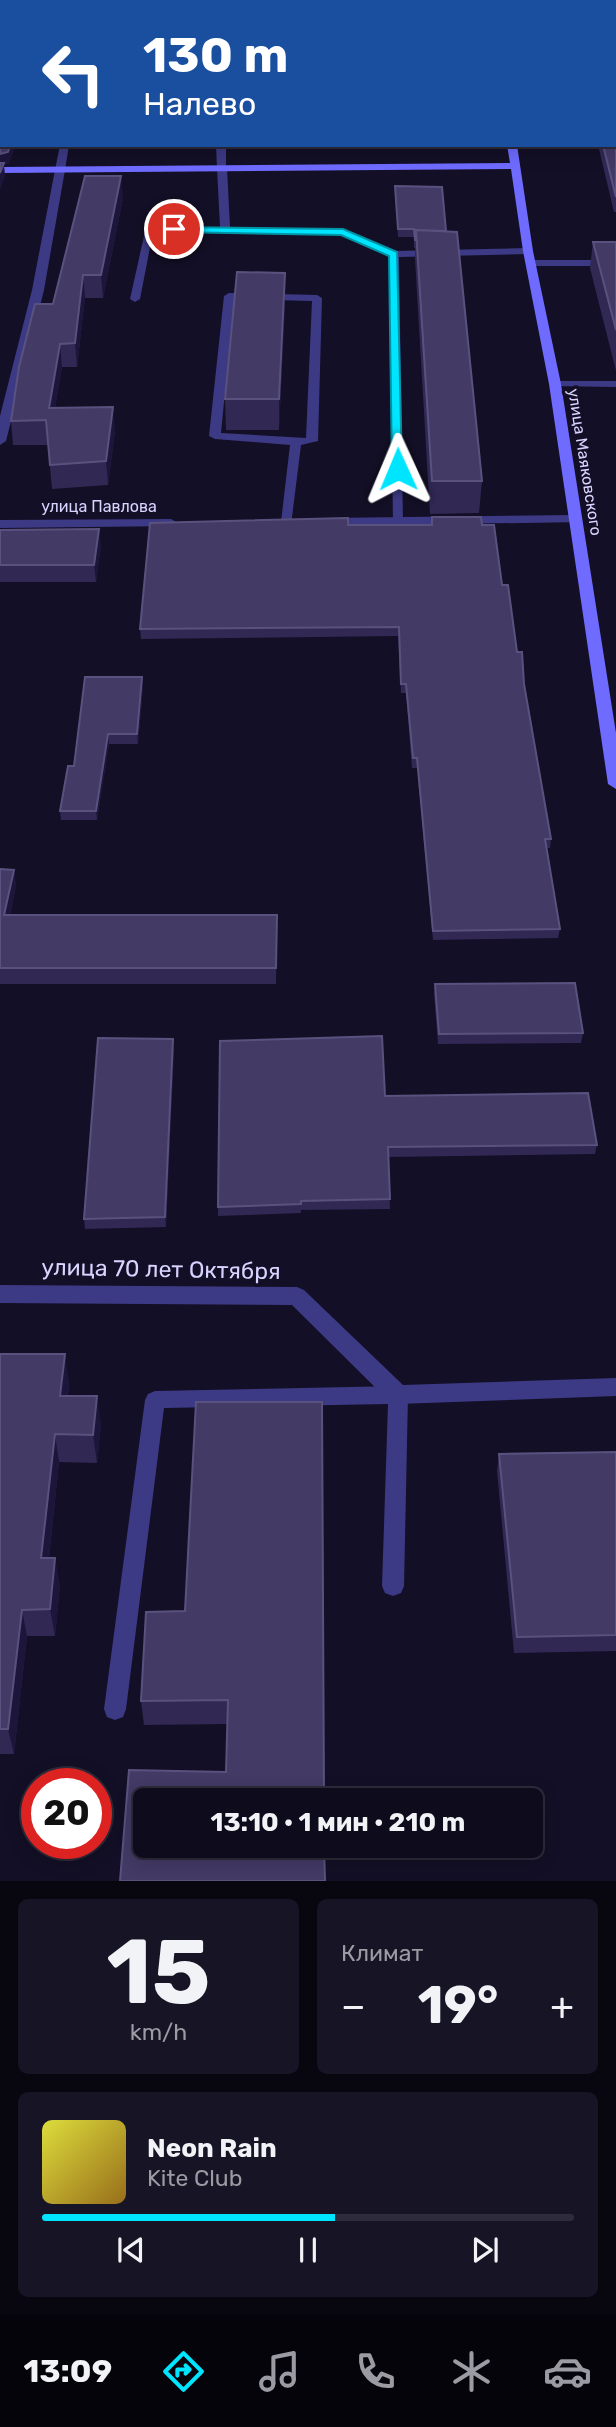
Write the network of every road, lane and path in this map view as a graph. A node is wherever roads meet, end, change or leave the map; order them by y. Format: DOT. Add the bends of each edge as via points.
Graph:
graph roads {
  1 [pos="65,147"];
  2 [pos="221,147"];
  3 [pos="512,147"];
  4 [pos="515,166"];
  5 [pos="222,168"];
  6 [pos="0,170"];
  7 [pos="60,170"];
  8 [pos="225,229"];
  9 [pos="394,254"];
  10 [pos="530,257"];
  11 [pos="616,263"];
  12 [pos="135,299"];
  13 [pos="616,383"];
  14 [pos="555,384"];
  15 [pos="0,441"];
  16 [pos="296,442"];
  17 [pos="576,519"];
  18 [pos="191,522"];
  19 [pos="293,522"];
  20 [pos="400,522"];
  21 [pos="0,524"];
  22 [pos="616,784"];
  23 [pos="0,1293"];
  24 [pos="616,1387"];
  25 [pos="398,1395"];
  26 [pos="393,1586"];
  27 [pos="115,1709"];
  1 -- 7 [label="lane"];
  2 -- 5 [label="street"];
  3 -- 4 [label="street, улица Маяковского"];
  4 -- 5 [label="street"];
  4 -- 10 [label="street, улица Маяковского"];
  5 -- 7 [label="street"];
  5 -- 8 [label="lane"];
  6 -- 7 [label="street"];
  7 -- 15 [label="street" via="38,290"];
  8 -- 9 [label="lane" via="343,232"];
  8 -- 12 [label="lane" via="149,229"];
  9 -- 10 [label="lane"];
  9 -- 20 [label="lane"];
  10 -- 11 [label="lane"];
  10 -- 14 [label="street, улица Маяковского"];
  13 -- 14 [label="lane"];
  14 -- 17 [label="street, улица Маяковского"];
  16 -- 16 [label="lane" via="215,436 229,296 317,298 313,441"];
  16 -- 19 [label="lane"];
  17 -- 20 [label="street"];
  17 -- 22 [label="street, улица Маяковского"];
  18 -- 21 [label="street, улица Павлова"];
  19 -- 20 [label="street"];
  23 -- 25 [label="street, улица 70 лет Октября" via="297,1296"];
  24 -- 25 [label="street"];
  25 -- 26 [label="lane"];
  25 -- 27 [label="lane" via="155,1400"];
}
